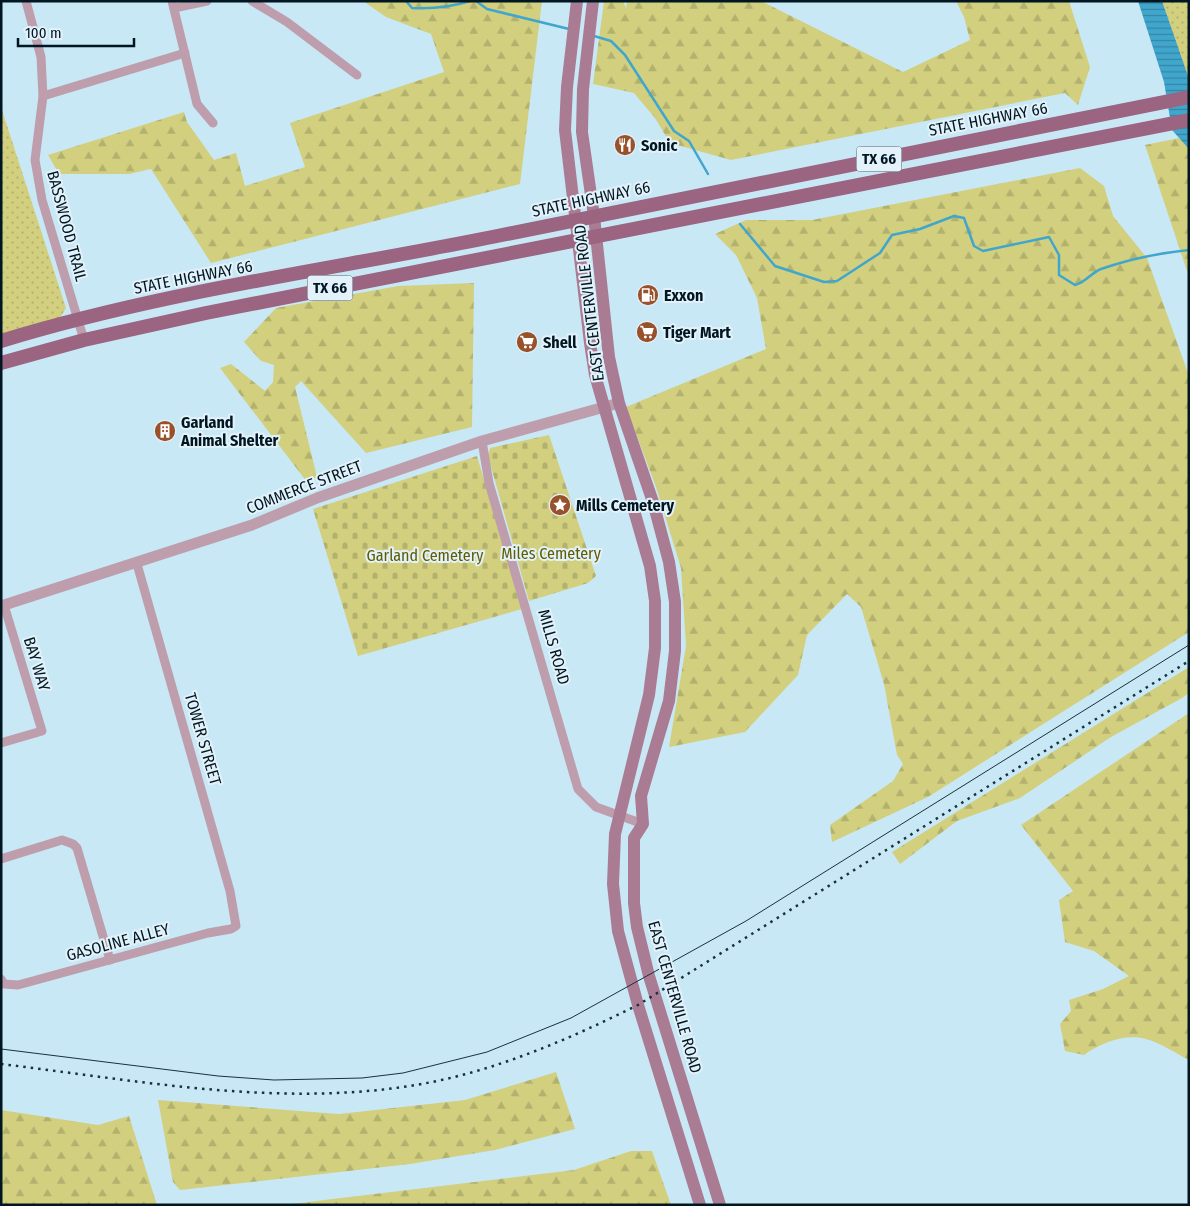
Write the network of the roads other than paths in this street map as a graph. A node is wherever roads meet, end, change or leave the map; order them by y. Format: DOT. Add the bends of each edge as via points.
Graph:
graph roads {
  1 [pos="26,1"];
  2 [pos="207,1"];
  3 [pos="252,1"];
  4 [pos="577,1"];
  5 [pos="593,1"];
  6 [pos="173,5"];
  7 [pos="185,53"];
  8 [pos="357,75"];
  9 [pos="43,96"];
  10 [pos="1189,97"];
  11 [pos="1189,120"];
  12 [pos="213,123"];
  13 [pos="594,216"];
  14 [pos="575,220"];
  15 [pos="597,237"];
  16 [pos="577,240"];
  17 [pos="78,319"];
  18 [pos="84,340"];
  19 [pos="1,341"];
  20 [pos="1,363"];
  21 [pos="619,403"];
  22 [pos="604,407"];
  23 [pos="482,441"];
  24 [pos="137,564"];
  25 [pos="3,606"];
  26 [pos="1,743"];
  27 [pos="618,815"];
  28 [pos="643,824"];
  29 [pos="1,859"];
  30 [pos="634,903"];
  31 [pos="615,910"];
  32 [pos="237,922"];
  33 [pos="110,960"];
  34 [pos="3,981"];
  35 [pos="684,1088"];
  36 [pos="665,1094"];
  37 [pos="700,1205"];
  38 [pos="720,1205"];
  1 -- 9 [label="street, BASSWOOD TRAIL" via="41,57"];
  2 -- 6 [label="street"];
  3 -- 8 [label="street" via="287,22"];
  4 -- 14 [label="main road, EAST CENTERVILLE ROAD" via="567,87 566,154"];
  5 -- 13 [label="main road, EAST CENTERVILLE ROAD" via="583,89 582,132"];
  6 -- 7 [label="street"];
  7 -- 9 [label="street"];
  7 -- 12 [label="street" via="197,104"];
  9 -- 17 [label="street, BASSWOOD TRAIL" via="34,160 42,200"];
  10 -- 13 [label="main road, STATE HIGHWAY 66 / TX 66"];
  11 -- 15 [label="main road, TX 66"];
  13 -- 14 [label="main road, STATE HIGHWAY 66 / TX 66"];
  13 -- 15 [label="main road, EAST CENTERVILLE ROAD"];
  14 -- 16 [label="main road, EAST CENTERVILLE ROAD"];
  14 -- 17 [label="main road, STATE HIGHWAY 66 / TX 66"];
  15 -- 16 [label="main road, TX 66"];
  15 -- 21 [label="main road, EAST CENTERVILLE ROAD" via="609,357"];
  16 -- 18 [label="main road, TX 66" via="332,287"];
  16 -- 22 [label="main road, EAST CENTERVILLE ROAD" via="594,375"];
  17 -- 18 [label="street, BASSWOOD TRAIL"];
  17 -- 19 [label="main road, STATE HIGHWAY 66 / TX 66"];
  18 -- 20 [label="main road, TX 66"];
  21 -- 22 [label="street, COMMERCE STREET"];
  21 -- 28 [label="main road, EAST CENTERVILLE ROAD" via="653,502 669,562 675,602 675,651 669,701 641,796"];
  22 -- 23 [label="street, COMMERCE STREET"];
  22 -- 27 [label="main road, EAST CENTERVILLE ROAD" via="650,566 655,601 655,648 648,695"];
  23 -- 24 [label="street, COMMERCE STREET"];
  23 -- 27 [label="street, MILLS ROAD" via="489,483 578,789 596,807"];
  24 -- 25 [label="street, COMMERCE STREET"];
  24 -- 32 [label="street, TOWER STREET"];
  25 -- 26 [label="street, BAY WAY" via="42,731"];
  27 -- 28 [label="street, MILLS ROAD"];
  27 -- 31 [label="main road, EAST CENTERVILLE ROAD"];
  28 -- 30 [label="main road, EAST CENTERVILLE ROAD" via="634,838"];
  29 -- 33 [label="street" via="62,840 74,844"];
  30 -- 31 [label="main road"];
  30 -- 35 [label="main road, EAST CENTERVILLE ROAD" via="647,968"];
  31 -- 36 [label="main road, EAST CENTERVILLE ROAD" via="623,955"];
  32 -- 33 [label="street, GASOLINE ALLEY" via="231,929"];
  33 -- 34 [label="street, GASOLINE ALLEY" via="18,985"];
  35 -- 36 [label="main road"];
  35 -- 38 [label="main road, EAST CENTERVILLE ROAD"];
  36 -- 37 [label="main road, EAST CENTERVILLE ROAD"];
}
